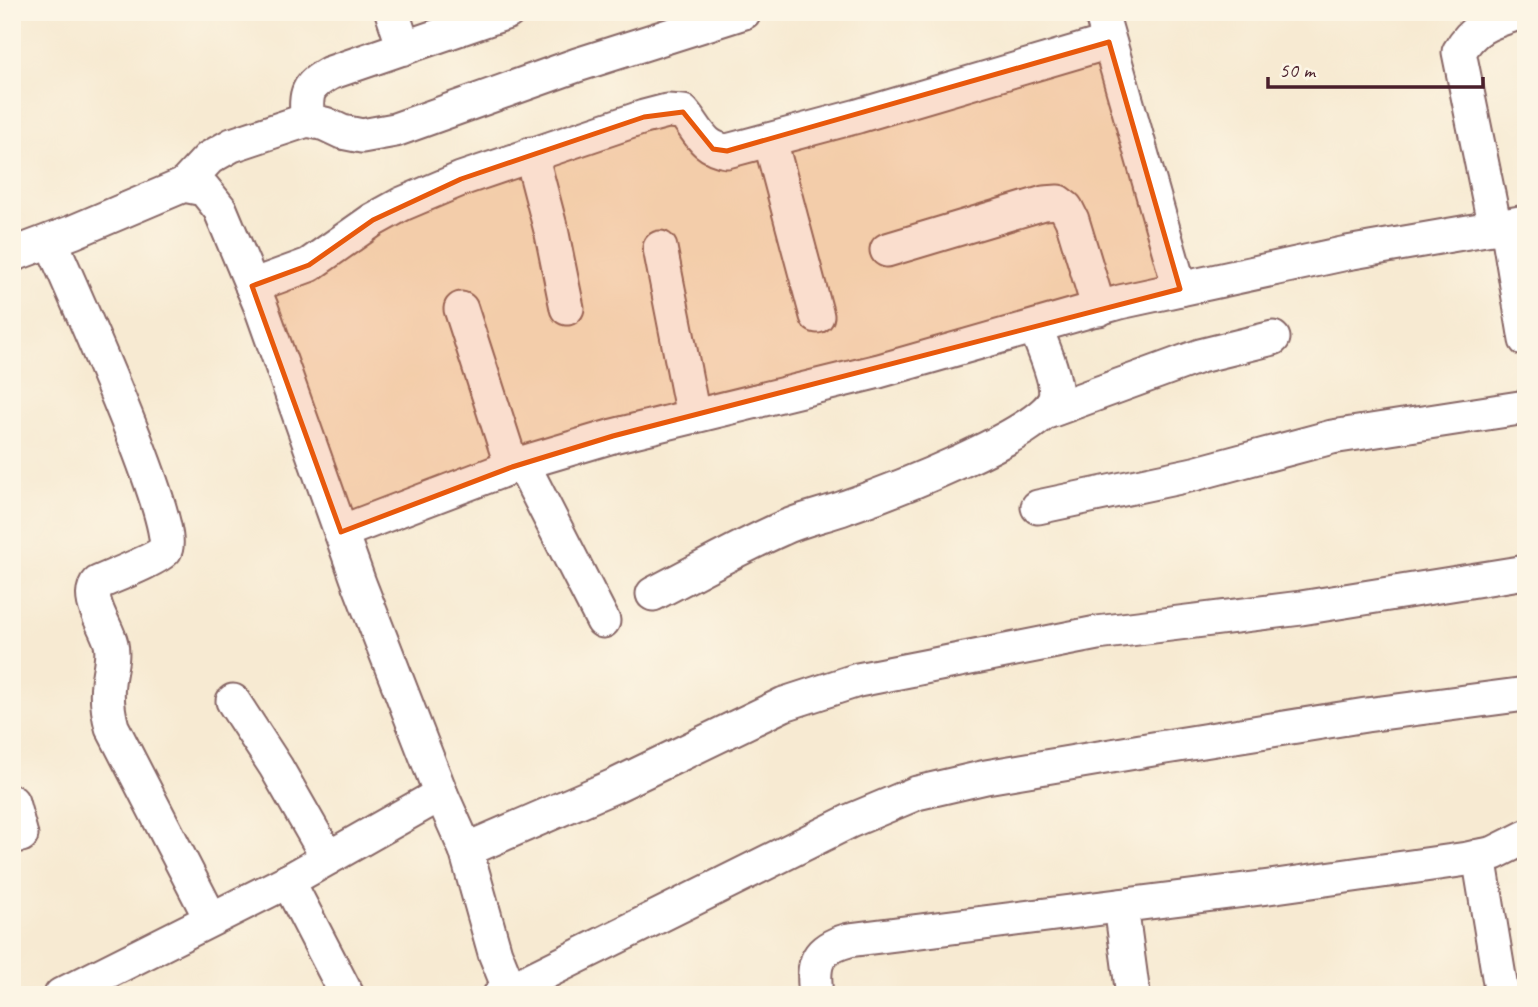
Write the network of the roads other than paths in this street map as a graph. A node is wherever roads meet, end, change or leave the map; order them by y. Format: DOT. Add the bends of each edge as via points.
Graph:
graph roads {
  1 [pos="392,12"];
  2 [pos="508,12"];
  3 [pos="744,12"];
  4 [pos="1507,15"];
  5 [pos="1105,27"];
  6 [pos="404,48"];
  7 [pos="307,120"];
  8 [pos="769,139"];
  9 [pos="531,154"];
  10 [pos="184,185"];
  11 [pos="1509,225"];
  12 [pos="51,241"];
  13 [pos="660,248"];
  14 [pos="887,250"];
  15 [pos="12,255"];
  16 [pos="252,286"];
  17 [pos="1180,289"];
  18 [pos="461,309"];
  19 [pos="567,309"];
  20 [pos="1099,309"];
  21 [pos="817,316"];
  22 [pos="1035,327"];
  23 [pos="1273,338"];
  24 [pos="1526,340"];
  25 [pos="1526,407"];
  26 [pos="1047,412"];
  27 [pos="693,416"];
  28 [pos="517,465"];
  29 [pos="1038,507"];
  30 [pos="341,532"];
  31 [pos="1526,572"];
  32 [pos="653,594"];
  33 [pos="604,621"];
  34 [pos="1526,694"];
  35 [pos="233,701"];
  36 [pos="441,794"];
  37 [pos="12,802"];
  38 [pos="21,835"];
  39 [pos="1526,837"];
  40 [pos="466,850"];
  41 [pos="1479,856"];
  42 [pos="328,858"];
  43 [pos="289,881"];
  44 [pos="1121,906"];
  45 [pos="212,919"];
  46 [pos="339,992"];
  47 [pos="507,993"];
  48 [pos="1495,994"];
  49 [pos="61,995"];
  50 [pos="817,995"];
  51 [pos="1133,995"];
  1 -- 6 [label="street"];
  2 -- 6 [label="street"];
  3 -- 7 [label="street" via="395,130 362,136"];
  4 -- 11 [label="street" via="1467,37 1459,52"];
  5 -- 8 [label="street" via="858,117"];
  5 -- 17 [label="street"];
  6 -- 7 [label="street" via="313,83 306,95"];
  7 -- 10 [label="street" via="232,145 209,158"];
  8 -- 9 [label="street" via="713,149 683,112 667,111"];
  8 -- 21 [label="street"];
  9 -- 16 [label="street" via="402,204 309,265"];
  9 -- 19 [label="street"];
  10 -- 12 [label="street"];
  10 -- 16 [label="street" via="204,189 220,209"];
  11 -- 17 [label="street"];
  11 -- 24 [label="street"];
  12 -- 15 [label="street"];
  12 -- 45 [label="street" via="111,377 167,542 155,557 92,589 113,652 107,709 112,727"];
  13 -- 27 [label="street"];
  14 -- 20 [label="street" via="1058,202 1072,220"];
  16 -- 30 [label="street"];
  17 -- 20 [label="street"];
  18 -- 28 [label="street"];
  20 -- 22 [label="street"];
  22 -- 26 [label="street" via="1053,381 1055,397"];
  22 -- 27 [label="street"];
  23 -- 26 [label="street" via="1200,356"];
  25 -- 29 [label="street" via="1332,437 1194,474"];
  26 -- 32 [label="street" via="992,447 849,506 782,528"];
  27 -- 28 [label="street"];
  28 -- 30 [label="street"];
  28 -- 33 [label="street"];
  30 -- 36 [label="street"];
  31 -- 40 [label="street" via="1300,608 1097,633 858,680 784,704 614,786"];
  34 -- 47 [label="street" via="986,776 917,793 777,856"];
  35 -- 42 [label="street"];
  36 -- 40 [label="street"];
  36 -- 42 [label="street"];
  37 -- 38 [label="street"];
  39 -- 41 [label="street"];
  40 -- 47 [label="street"];
  41 -- 44 [label="street"];
  41 -- 48 [label="street"];
  42 -- 43 [label="street"];
  43 -- 45 [label="street"];
  43 -- 46 [label="street"];
  44 -- 50 [label="street" via="829,946 816,962"];
  44 -- 51 [label="street"];
  45 -- 49 [label="street"];
}
